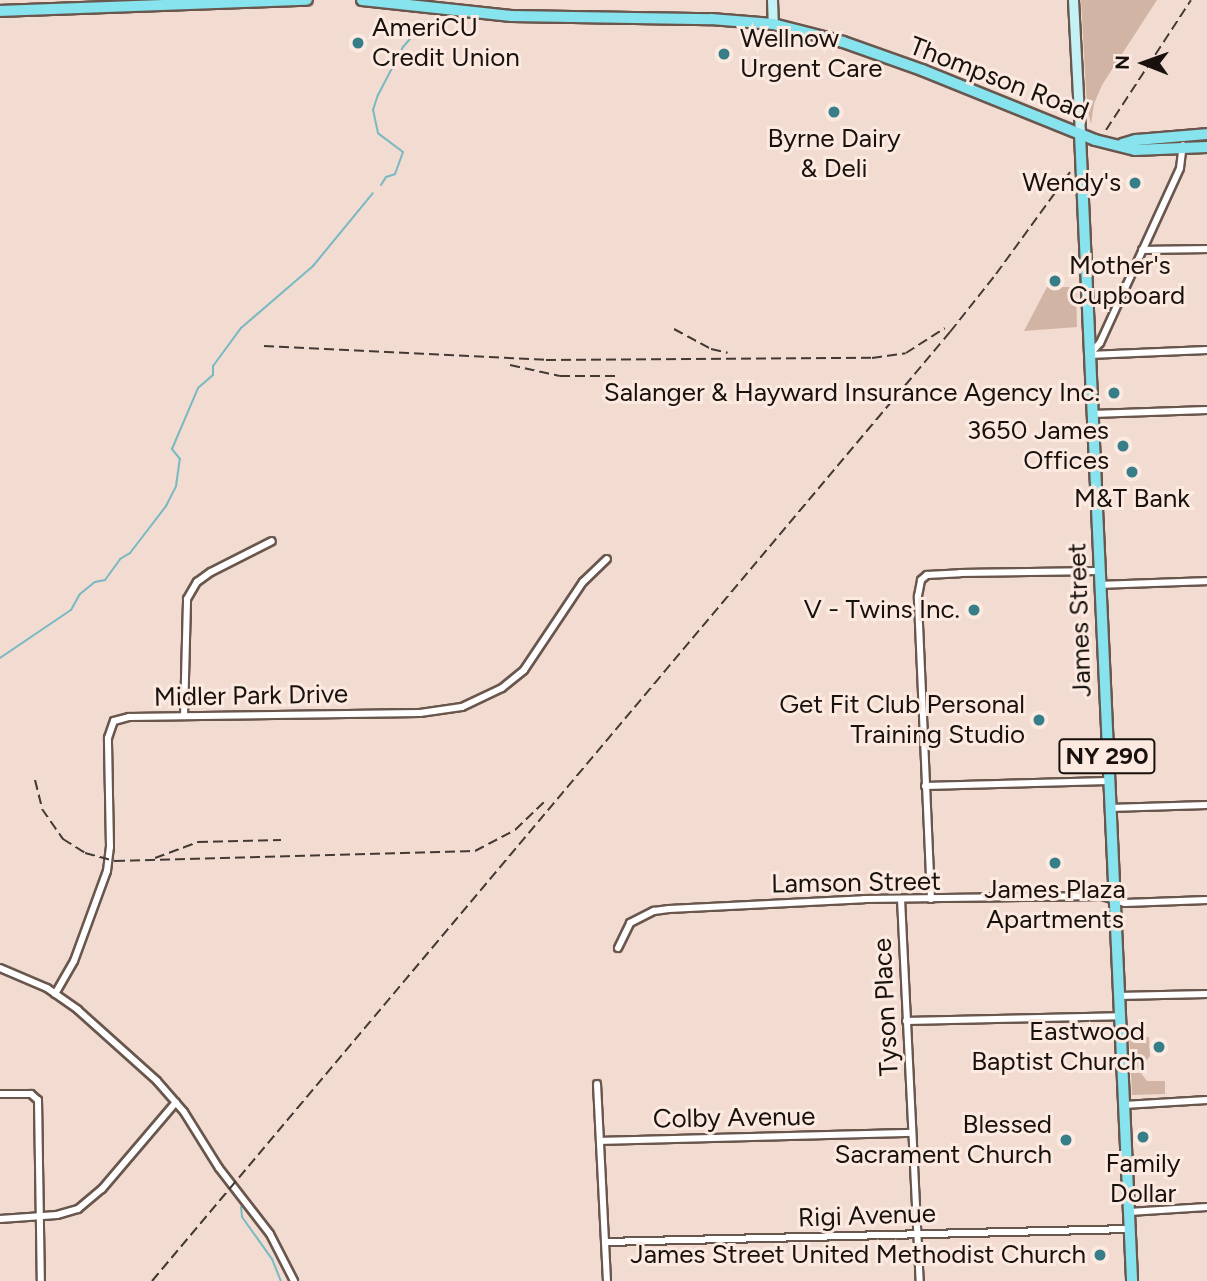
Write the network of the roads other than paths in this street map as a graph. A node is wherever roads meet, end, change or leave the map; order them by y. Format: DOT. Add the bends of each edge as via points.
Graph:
graph roads {
  1 [pos="307,0"];
  2 [pos="362,0"];
  3 [pos="772,0"];
  4 [pos="1073,0"];
  5 [pos="282,1"];
  6 [pos="0,12"];
  7 [pos="773,24"];
  8 [pos="1080,134"];
  9 [pos="1207,134"];
  10 [pos="1182,137"];
  11 [pos="1122,144"];
  12 [pos="1207,147"];
  13 [pos="1183,150"];
  14 [pos="1207,249"];
  15 [pos="1142,250"];
  16 [pos="1207,350"];
  17 [pos="1089,355"];
  18 [pos="1207,410"];
  19 [pos="1092,414"];
  20 [pos="272,541"];
  21 [pos="607,559"];
  22 [pos="1099,571"];
  23 [pos="1207,581"];
  24 [pos="1100,585"];
  25 [pos="184,716"];
  26 [pos="1108,781"];
  27 [pos="925,786"];
  28 [pos="1207,805"];
  29 [pos="1109,808"];
  30 [pos="901,899"];
  31 [pos="931,899"];
  32 [pos="1113,900"];
  33 [pos="1207,900"];
  34 [pos="618,948"];
  35 [pos="0,968"];
  36 [pos="55,994"];
  37 [pos="1207,994"];
  38 [pos="1118,996"];
  39 [pos="1119,1016"];
  40 [pos="906,1021"];
  41 [pos="597,1084"];
  42 [pos="0,1094"];
  43 [pos="1207,1100"];
  44 [pos="176,1102"];
  45 [pos="1124,1105"];
  46 [pos="912,1133"];
  47 [pos="600,1141"];
  48 [pos="1207,1207"];
  49 [pos="1129,1212"];
  50 [pos="40,1217"];
  51 [pos="0,1219"];
  52 [pos="1130,1229"];
  53 [pos="918,1235"];
  54 [pos="605,1242"];
  55 [pos="41,1281"];
  56 [pos="294,1281"];
  57 [pos="607,1281"];
  58 [pos="920,1281"];
  59 [pos="1132,1281"];
  1 -- 5 [label="main road"];
  2 -- 7 [label="main road, Thompson Road" via="510,16"];
  3 -- 7 [label="main road"];
  4 -- 8 [label="main road, James Street / NY 290"];
  5 -- 6 [label="main road"];
  7 -- 8 [label="main road, Thompson Road" via="922,70"];
  8 -- 11 [label="main road, Thompson Road"];
  8 -- 17 [label="main road, James Street / NY 290"];
  9 -- 10 [label="main road, Thompson Road"];
  10 -- 11 [label="main road, Thompson Road"];
  10 -- 13 [label="street"];
  11 -- 13 [label="main road, Thompson Road" via="1135,150"];
  12 -- 13 [label="main road, Thompson Road"];
  13 -- 15 [label="street" via="1183,161"];
  14 -- 15 [label="street"];
  15 -- 17 [label="street" via="1100,343"];
  16 -- 17 [label="street"];
  17 -- 19 [label="main road, James Street / NY 290"];
  18 -- 19 [label="street"];
  19 -- 22 [label="main road, James Street / NY 290"];
  20 -- 25 [label="street" via="211,572 197,582 187,599"];
  21 -- 25 [label="street, Midler Park Drive" via="583,582 524,670 502,688 462,707 420,713"];
  22 -- 24 [label="main road, James Street / NY 290"];
  22 -- 27 [label="street" via="960,573 927,575 921,580"];
  23 -- 24 [label="street"];
  24 -- 26 [label="main road, James Street / NY 290"];
  25 -- 36 [label="street, Midler Park Drive" via="129,717 111,725 107,871 74,961"];
  26 -- 27 [label="street"];
  26 -- 29 [label="main road, James Street / NY 290"];
  27 -- 31 [label="street"];
  28 -- 29 [label="street"];
  29 -- 32 [label="main road, James Street / NY 290"];
  30 -- 31 [label="street, Lamson Street"];
  30 -- 34 [label="street, Lamson Street" via="654,911 629,923"];
  30 -- 40 [label="street, Tyson Place"];
  31 -- 32 [label="street, Lamson Street" via="1101,896"];
  32 -- 33 [label="street, Lamson Street"];
  32 -- 38 [label="main road, James Street / NY 290"];
  35 -- 36 [label="street"];
  36 -- 44 [label="street" via="129,1054"];
  37 -- 38 [label="street"];
  38 -- 39 [label="main road, James Street / NY 290"];
  39 -- 40 [label="street"];
  39 -- 45 [label="main road, James Street / NY 290"];
  40 -- 46 [label="street, Tyson Place"];
  41 -- 47 [label="street"];
  42 -- 50 [label="street" via="34,1095 37,1100"];
  43 -- 45 [label="street"];
  44 -- 50 [label="street" via="93,1199 71,1212"];
  44 -- 56 [label="street" via="270,1234"];
  45 -- 49 [label="main road, James Street / NY 290"];
  46 -- 47 [label="street, Colby Avenue"];
  46 -- 53 [label="street, Tyson Place"];
  47 -- 54 [label="street"];
  48 -- 49 [label="street"];
  49 -- 52 [label="main road, James Street / NY 290"];
  50 -- 51 [label="street"];
  50 -- 55 [label="street"];
  52 -- 53 [label="street, Rigi Avenue"];
  52 -- 59 [label="main road, James Street / NY 290"];
  53 -- 54 [label="street, Rigi Avenue"];
  53 -- 58 [label="street, Tyson Place"];
  54 -- 57 [label="street"];
}
